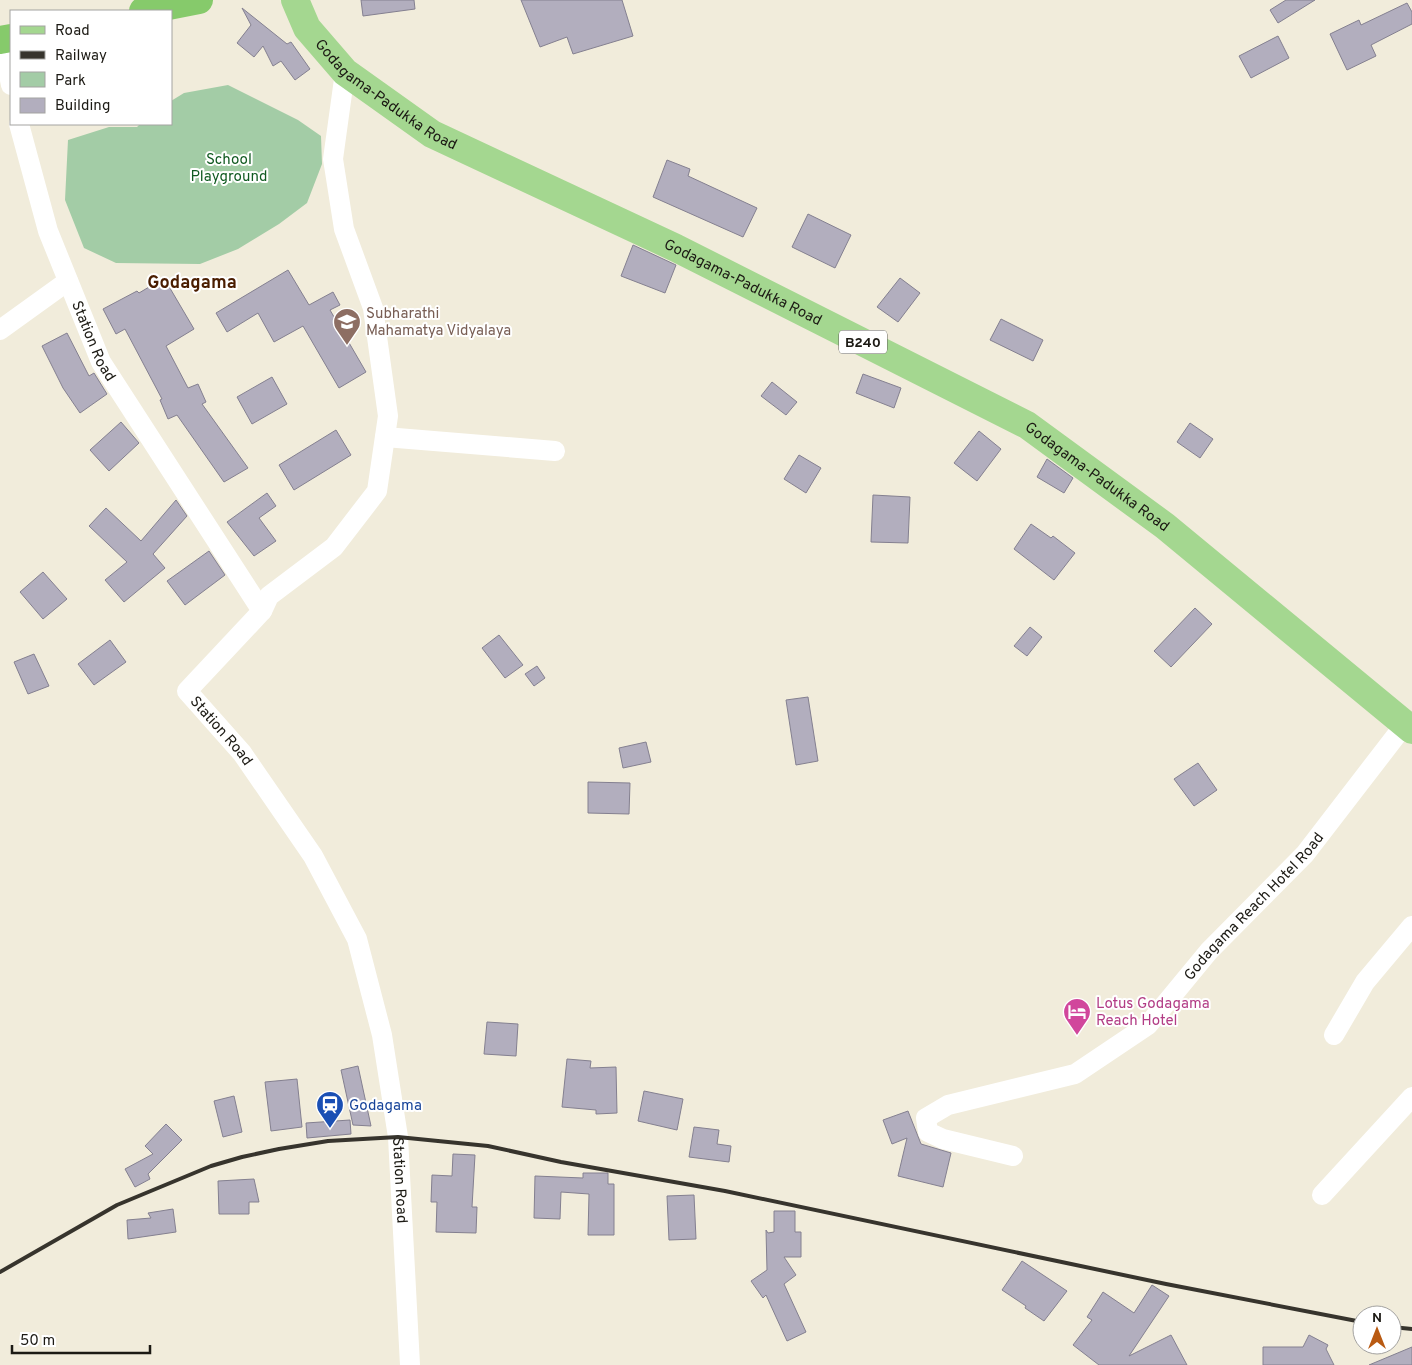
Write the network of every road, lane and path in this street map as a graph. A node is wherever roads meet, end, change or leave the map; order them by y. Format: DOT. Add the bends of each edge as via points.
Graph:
graph roads {
  1 [pos="199,0"];
  2 [pos="296,0"];
  3 [pos="148,10"];
  4 [pos="4,39"];
  5 [pos="345,72"];
  6 [pos="10,78"];
  7 [pos="19,125"];
  8 [pos="68,281"];
  9 [pos="0,330"];
  10 [pos="385,437"];
  11 [pos="555,451"];
  12 [pos="262,611"];
  13 [pos="1409,727"];
  14 [pos="1412,926"];
  15 [pos="1334,1035"];
  16 [pos="1412,1097"];
  17 [pos="1013,1156"];
  18 [pos="1322,1195"];
  19 [pos="410,1365"];
  1 -- 3 [label="highway"];
  2 -- 5 [label="main road, Godagama-Padukka Road / B240" via="307,28"];
  4 -- 6 [label="street"];
  5 -- 10 [label="street" via="333,159 344,229 373,308 388,416"];
  5 -- 13 [label="main road, Godagama-Padukka Road / B240" via="432,134 676,248 1027,425 1165,526"];
  7 -- 8 [label="street, Station Road" via="48,231"];
  8 -- 9 [label="street"];
  8 -- 12 [label="street, Station Road" via="100,362"];
  10 -- 11 [label="street"];
  10 -- 12 [label="street" via="377,491 334,547 269,596"];
  12 -- 19 [label="street, Station Road" via="188,691 242,753 313,856 357,938 382,1035 398,1137"];
  13 -- 17 [label="street, Godagama Reach Hotel Road" via="1305,854 1209,951 1148,1025 1075,1074 948,1105 926,1118 928,1132 943,1139"];
  14 -- 15 [label="street" via="1365,982"];
  16 -- 18 [label="street"];
}
